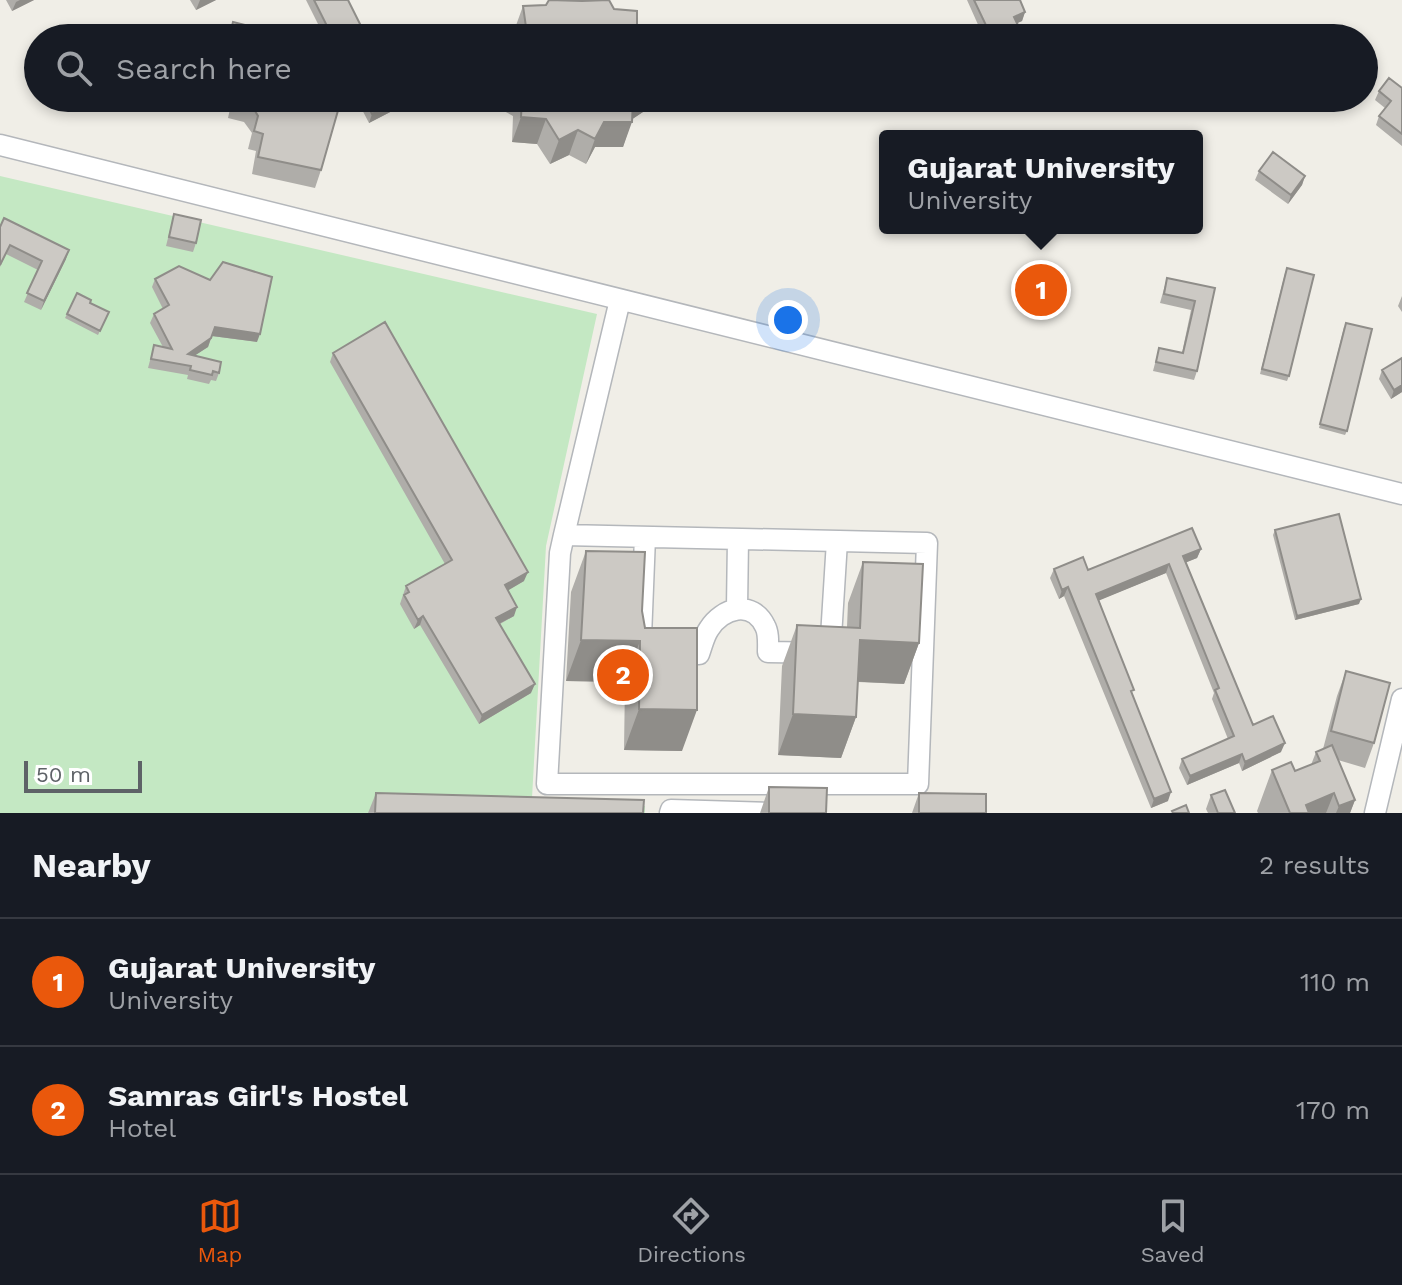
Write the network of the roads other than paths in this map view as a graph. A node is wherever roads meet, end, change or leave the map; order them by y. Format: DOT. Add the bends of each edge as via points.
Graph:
graph roads {
  1 [pos="0,145"];
  2 [pos="620,300"];
  3 [pos="1402,494"];
  4 [pos="564,535"];
  5 [pos="645,537"];
  6 [pos="738,539"];
  7 [pos="837,541"];
  8 [pos="737,608"];
  9 [pos="1402,699"];
  10 [pos="670,813"];
  11 [pos="773,813"];
  12 [pos="1375,813"];
  1 -- 2 [label="street"];
  2 -- 3 [label="street"];
  2 -- 4 [label="street"];
  4 -- 5 [label="street"];
  4 -- 7 [label="street" via="547,784 918,784 927,543"];
  5 -- 6 [label="street"];
  5 -- 8 [label="street" via="640,653 699,654 708,631 724,612"];
  6 -- 7 [label="street"];
  6 -- 8 [label="street"];
  7 -- 8 [label="street" via="830,653 768,652 767,627 755,612"];
  9 -- 12 [label="street"];
  10 -- 11 [label="street"];
}
